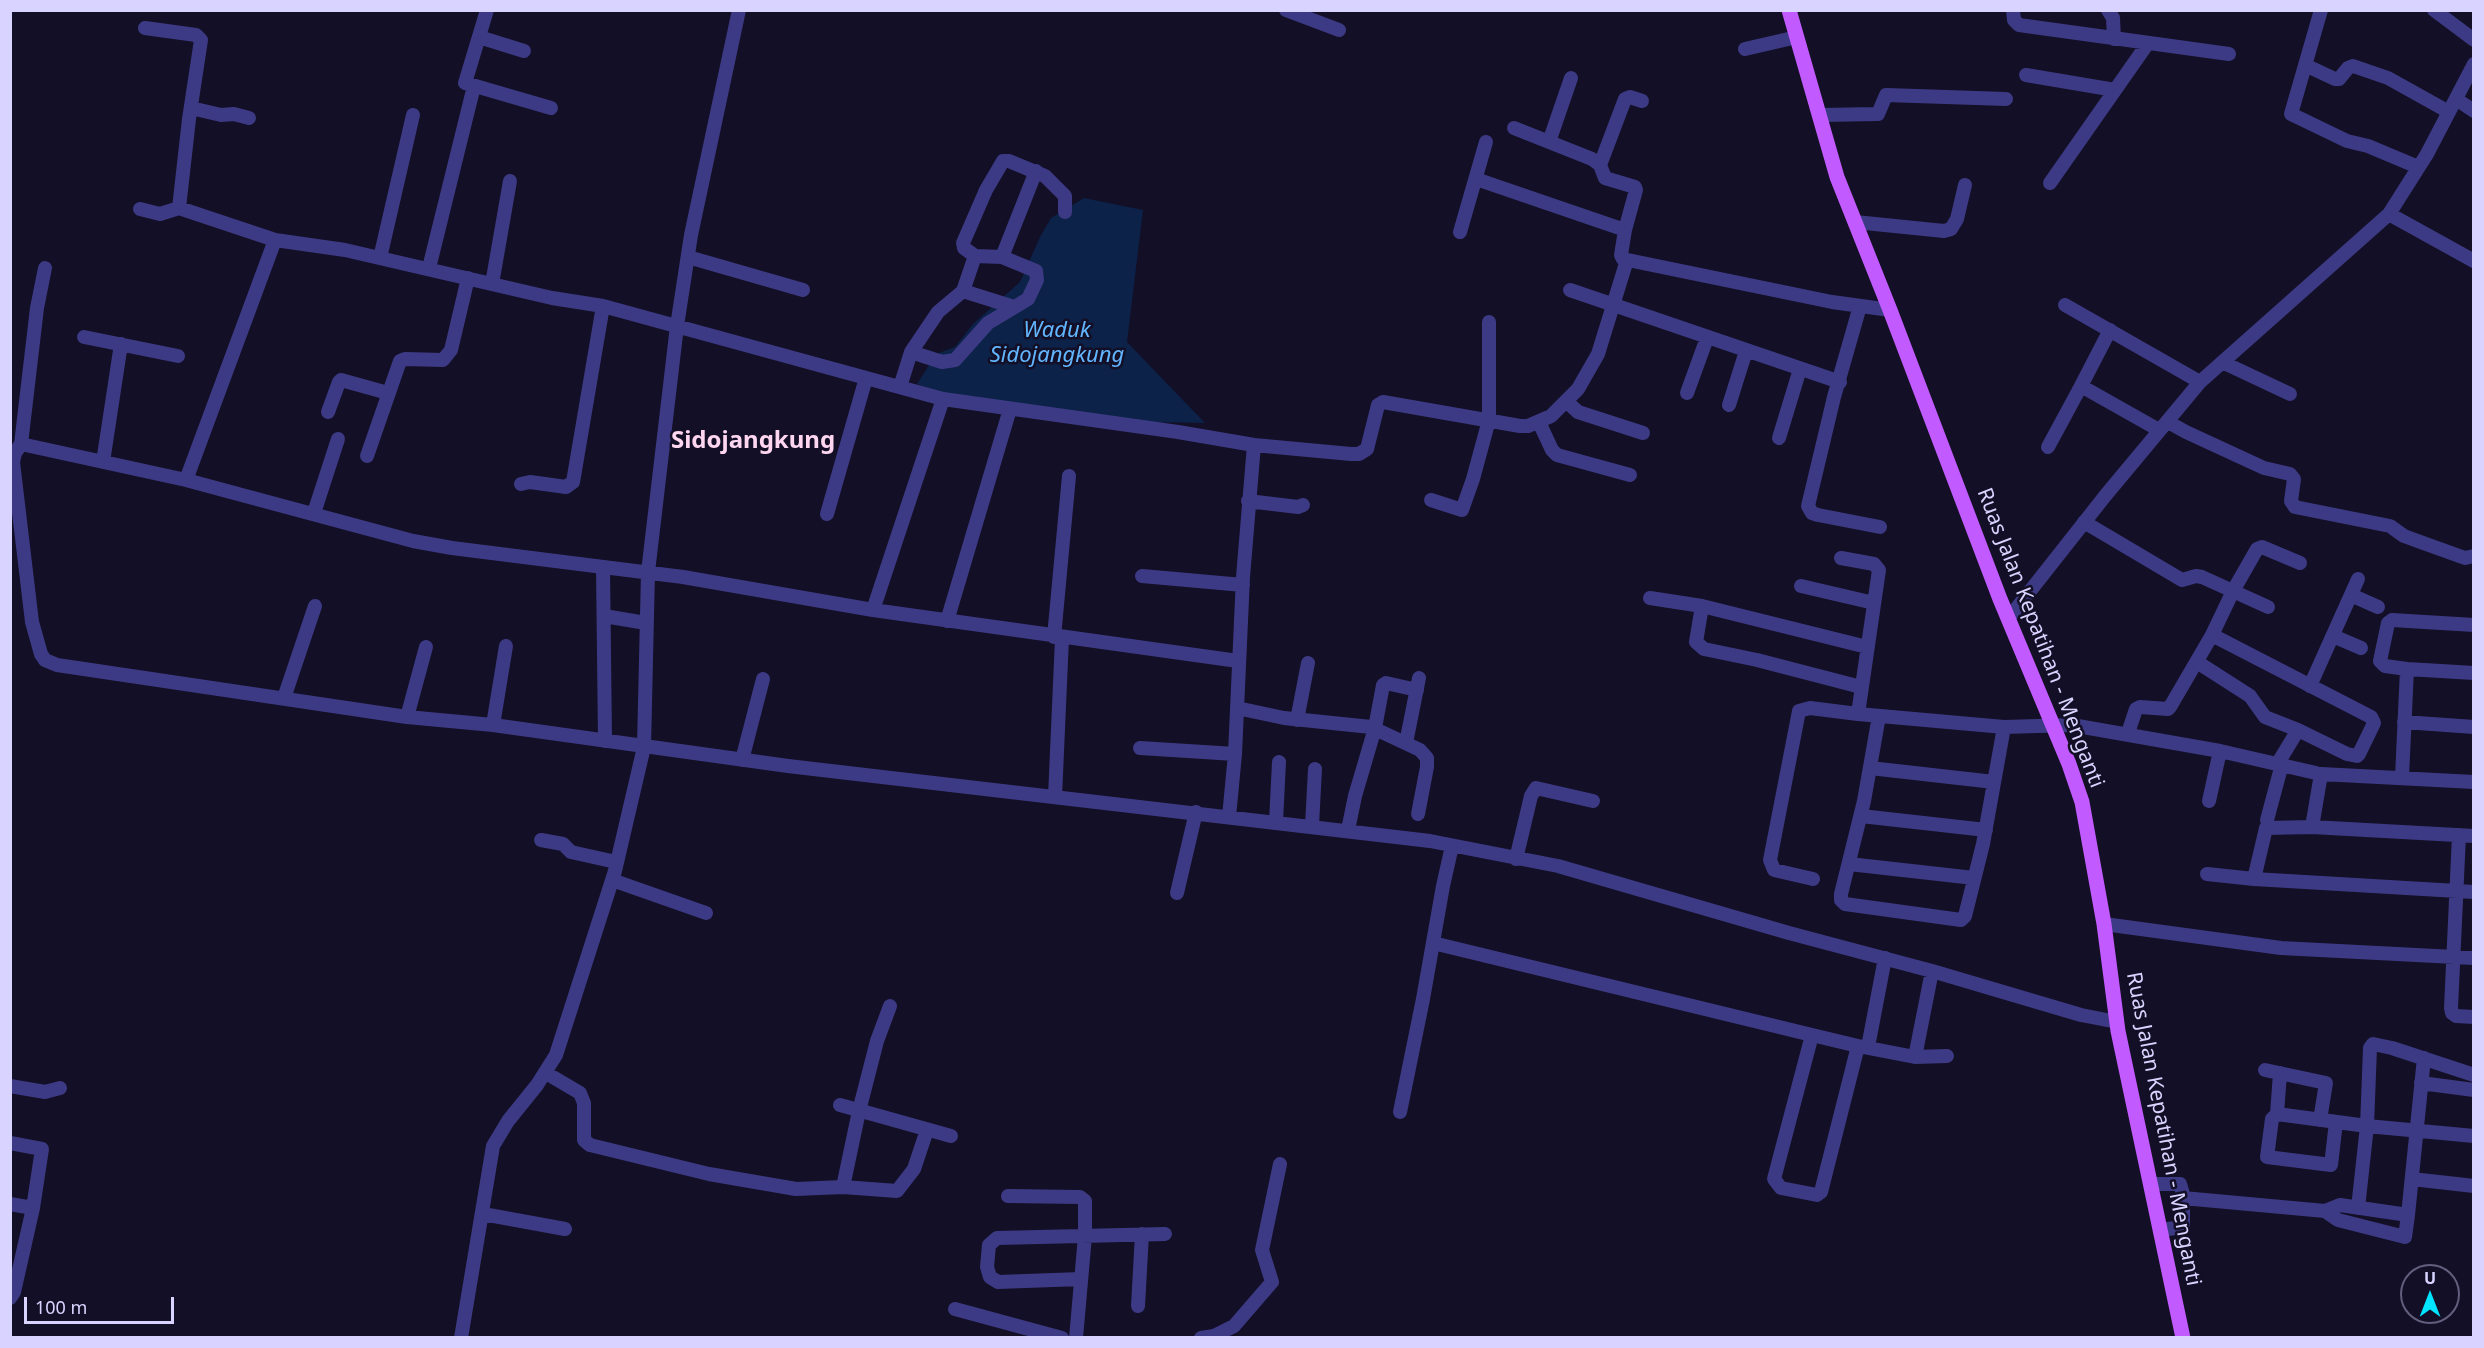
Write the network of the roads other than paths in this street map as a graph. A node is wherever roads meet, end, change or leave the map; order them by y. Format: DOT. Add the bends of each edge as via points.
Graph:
graph roads {
  1 [pos="487,10"];
  2 [pos="740,10"];
  3 [pos="1286,10"];
  4 [pos="1789,10"];
  5 [pos="2013,10"];
  6 [pos="2108,10"];
  7 [pos="2321,10"];
  8 [pos="2434,10"];
  9 [pos="145,28"];
  10 [pos="1339,30"];
  11 [pos="479,37"];
  12 [pos="1797,37"];
  13 [pos="2114,39"];
  14 [pos="2474,40"];
  15 [pos="2148,44"];
  16 [pos="1745,50"];
  17 [pos="524,51"];
  18 [pos="2229,54"];
  19 [pos="2474,64"];
  20 [pos="2305,65"];
  21 [pos="2026,75"];
  22 [pos="1571,78"];
  23 [pos="474,86"];
  24 [pos="2115,90"];
  25 [pos="2006,99"];
  26 [pos="2456,99"];
  27 [pos="1642,101"];
  28 [pos="190,108"];
  29 [pos="551,108"];
  30 [pos="2474,111"];
  31 [pos="2449,112"];
  32 [pos="1819,114"];
  33 [pos="413,115"];
  34 [pos="249,118"];
  35 [pos="1514,128"];
  36 [pos="1486,142"];
  37 [pos="1549,142"];
  38 [pos="1600,165"];
  39 [pos="2418,167"];
  40 [pos="1036,171"];
  41 [pos="1476,179"];
  42 [pos="510,181"];
  43 [pos="2050,183"];
  44 [pos="1965,185"];
  45 [pos="179,208"];
  46 [pos="140,209"];
  47 [pos="1065,212"];
  48 [pos="2389,214"];
  49 [pos="1855,222"];
  50 [pos="1625,230"];
  51 [pos="1460,232"];
  52 [pos="275,240"];
  53 [pos="975,256"];
  54 [pos="688,257"];
  55 [pos="1002,257"];
  56 [pos="380,258"];
  57 [pos="1627,260"];
  58 [pos="2474,261"];
  59 [pos="45,268"];
  60 [pos="429,268"];
  61 [pos="468,278"];
  62 [pos="492,284"];
  63 [pos="803,290"];
  64 [pos="1570,290"];
  65 [pos="963,291"];
  66 [pos="2066,305"];
  67 [pos="603,306"];
  68 [pos="1612,306"];
  69 [pos="1860,306"];
  70 [pos="1014,307"];
  71 [pos="1890,310"];
  72 [pos="1489,322"];
  73 [pos="677,326"];
  74 [pos="2110,330"];
  75 [pos="84,337"];
  76 [pos="1707,338"];
  77 [pos="121,344"];
  78 [pos="1746,351"];
  79 [pos="911,352"];
  80 [pos="178,356"];
  81 [pos="2222,362"];
  82 [pos="1800,369"];
  83 [pos="866,378"];
  84 [pos="1840,382"];
  85 [pos="2200,382"];
  86 [pos="2081,386"];
  87 [pos="900,387"];
  88 [pos="388,393"];
  89 [pos="1687,393"];
  90 [pos="2290,394"];
  91 [pos="943,399"];
  92 [pos="1566,401"];
  93 [pos="1729,405"];
  94 [pos="1010,409"];
  95 [pos="328,412"];
  96 [pos="1489,420"];
  97 [pos="1539,422"];
  98 [pos="2163,426"];
  99 [pos="1643,433"];
  100 [pos="1779,438"];
  101 [pos="338,439"];
  102 [pos="21,444"];
  103 [pos="1254,445"];
  104 [pos="2048,447"];
  105 [pos="367,456"];
  106 [pos="104,462"];
  107 [pos="1630,475"];
  108 [pos="1069,476"];
  109 [pos="186,480"];
  110 [pos="521,484"];
  111 [pos="1431,500"];
  112 [pos="1248,501"];
  113 [pos="1303,505"];
  114 [pos="314,513"];
  115 [pos="827,514"];
  116 [pos="2084,522"];
  117 [pos="15,523"];
  118 [pos="1880,527"];
  119 [pos="2474,556"];
  120 [pos="1841,558"];
  121 [pos="2300,563"];
  122 [pos="603,567"];
  123 [pos="648,572"];
  124 [pos="1142,576"];
  125 [pos="2358,579"];
  126 [pos="1243,585"];
  127 [pos="1801,586"];
  128 [pos="2233,591"];
  129 [pos="2351,595"];
  130 [pos="1650,598"];
  131 [pos="1874,603"];
  132 [pos="315,606"];
  133 [pos="1701,606"];
  134 [pos="2268,607"];
  135 [pos="2378,607"];
  136 [pos="873,610"];
  137 [pos="604,616"];
  138 [pos="2008,619"];
  139 [pos="947,621"];
  140 [pos="646,623"];
  141 [pos="2474,625"];
  142 [pos="2212,635"];
  143 [pos="2333,636"];
  144 [pos="1058,637"];
  145 [pos="506,646"];
  146 [pos="1867,646"];
  147 [pos="426,647"];
  148 [pos="2361,648"];
  149 [pos="1238,662"];
  150 [pos="2197,662"];
  151 [pos="1308,663"];
  152 [pos="2406,669"];
  153 [pos="2474,673"];
  154 [pos="763,679"];
  155 [pos="2310,686"];
  156 [pos="1861,687"];
  157 [pos="284,698"];
  158 [pos="1238,708"];
  159 [pos="1858,714"];
  160 [pos="1879,716"];
  161 [pos="407,717"];
  162 [pos="1297,720"];
  163 [pos="2404,722"];
  164 [pos="2052,724"];
  165 [pos="493,725"];
  166 [pos="2004,727"];
  167 [pos="2474,727"];
  168 [pos="1375,728"];
  169 [pos="2298,730"];
  170 [pos="2128,733"];
  171 [pos="605,741"];
  172 [pos="1406,743"];
  173 [pos="644,747"];
  174 [pos="1140,748"];
  175 [pos="2220,751"];
  176 [pos="1235,754"];
  177 [pos="742,760"];
  178 [pos="1279,762"];
  179 [pos="2280,764"];
  180 [pos="1870,768"];
  181 [pos="1315,770"];
  182 [pos="2316,773"];
  183 [pos="2402,777"];
  184 [pos="1994,782"];
  185 [pos="2474,782"];
  186 [pos="1055,797"];
  187 [pos="1593,801"];
  188 [pos="2209,801"];
  189 [pos="1196,812"];
  190 [pos="1418,814"];
  191 [pos="1861,816"];
  192 [pos="1229,817"];
  193 [pos="2267,820"];
  194 [pos="1276,822"];
  195 [pos="1312,826"];
  196 [pos="2312,827"];
  197 [pos="1348,830"];
  198 [pos="1986,830"];
  199 [pos="2459,835"];
  200 [pos="2474,836"];
  201 [pos="541,840"];
  202 [pos="1452,846"];
  203 [pos="1516,859"];
  204 [pos="616,862"];
  205 [pos="1849,864"];
  206 [pos="2207,874"];
  207 [pos="1974,878"];
  208 [pos="1813,879"];
  209 [pos="2254,879"];
  210 [pos="612,880"];
  211 [pos="2455,891"];
  212 [pos="2474,892"];
  213 [pos="1177,893"];
  214 [pos="706,913"];
  215 [pos="2104,924"];
  216 [pos="1433,943"];
  217 [pos="2452,956"];
  218 [pos="1885,958"];
  219 [pos="2474,958"];
  220 [pos="1932,971"];
  221 [pos="890,1006"];
  222 [pos="2474,1017"];
  223 [pos="2117,1022"];
  224 [pos="1812,1035"];
  225 [pos="1863,1047"];
  226 [pos="1947,1056"];
  227 [pos="1915,1057"];
  228 [pos="2424,1058"];
  229 [pos="2265,1071"];
  230 [pos="546,1073"];
  231 [pos="2280,1074"];
  232 [pos="2474,1075"];
  233 [pos="2421,1083"];
  234 [pos="10,1086"];
  235 [pos="60,1088"];
  236 [pos="2474,1090"];
  237 [pos="840,1105"];
  238 [pos="859,1110"];
  239 [pos="1400,1113"];
  240 [pos="2277,1114"];
  241 [pos="2320,1120"];
  242 [pos="2336,1122"];
  243 [pos="2367,1126"];
  244 [pos="2417,1129"];
  245 [pos="927,1130"];
  246 [pos="951,1136"];
  247 [pos="2474,1136"];
  248 [pos="10,1143"];
  249 [pos="1280,1164"];
  250 [pos="2412,1179"];
  251 [pos="2151,1184"];
  252 [pos="2474,1186"];
  253 [pos="843,1187"];
  254 [pos="1008,1196"];
  255 [pos="2183,1198"];
  256 [pos="10,1204"];
  257 [pos="33,1208"];
  258 [pos="2358,1208"];
  259 [pos="2325,1211"];
  260 [pos="483,1214"];
  261 [pos="2408,1215"];
  262 [pos="565,1229"];
  263 [pos="2160,1230"];
  264 [pos="1142,1234"];
  265 [pos="1165,1234"];
  266 [pos="1085,1236"];
  267 [pos="15,1261"];
  268 [pos="1081,1279"];
  269 [pos="10,1298"];
  270 [pos="1138,1306"];
  271 [pos="955,1309"];
  272 [pos="461,1338"];
  273 [pos="1062,1338"];
  274 [pos="1076,1338"];
  275 [pos="1201,1338"];
  276 [pos="2184,1338"];
  1 -- 11 [label="street"];
  2 -- 54 [label="street"];
  3 -- 10 [label="street"];
  4 -- 12 [label="main road, Ruas Jalan Kepatihan - Menganti"];
  5 -- 13 [label="street" via="2019,25"];
  6 -- 13 [label="street" via="2113,18"];
  7 -- 20 [label="street"];
  8 -- 14 [label="street"];
  9 -- 28 [label="street" via="200,36"];
  11 -- 17 [label="street"];
  11 -- 23 [label="street" via="465,83"];
  12 -- 16 [label="street"];
  12 -- 32 [label="main road, Ruas Jalan Kepatihan - Menganti"];
  13 -- 15 [label="street"];
  15 -- 18 [label="street"];
  15 -- 24 [label="street"];
  19 -- 26 [label="street"];
  20 -- 31 [label="street" via="2335,79 2353,66 2388,78"];
  20 -- 39 [label="street" via="2291,111 2293,116"];
  21 -- 24 [label="street"];
  22 -- 37 [label="street"];
  23 -- 29 [label="street"];
  23 -- 60 [label="street"];
  24 -- 43 [label="street"];
  25 -- 32 [label="street" via="1886,95 1878,114"];
  26 -- 30 [label="street"];
  26 -- 31 [label="street"];
  27 -- 38 [label="street" via="1625,99"];
  28 -- 34 [label="street"];
  28 -- 45 [label="street"];
  31 -- 39 [label="street"];
  32 -- 49 [label="main road, Ruas Jalan Kepatihan - Menganti"];
  33 -- 56 [label="street"];
  35 -- 37 [label="street"];
  36 -- 41 [label="street"];
  37 -- 38 [label="street"];
  38 -- 50 [label="street" via="1605,178 1632,185 1636,190"];
  39 -- 48 [label="street"];
  40 -- 47 [label="street" via="1065,196"];
  40 -- 53 [label="street" via="1009,161 1001,163 963,243"];
  40 -- 55 [label="street"];
  41 -- 50 [label="street"];
  41 -- 51 [label="street"];
  42 -- 62 [label="street"];
  44 -- 49 [label="street" via="1955,224 1944,231"];
  45 -- 46 [label="street" via="160,214"];
  45 -- 52 [label="street"];
  48 -- 58 [label="street"];
  48 -- 81 [label="street"];
  49 -- 71 [label="main road, Ruas Jalan Kepatihan - Menganti"];
  50 -- 57 [label="street" via="1621,255"];
  52 -- 56 [label="street"];
  52 -- 109 [label="street"];
  53 -- 55 [label="street"];
  53 -- 65 [label="street"];
  54 -- 63 [label="street"];
  54 -- 73 [label="street"];
  55 -- 70 [label="street" via="1036,271 1037,275 1028,299"];
  56 -- 60 [label="street"];
  57 -- 68 [label="street"];
  57 -- 69 [label="street"];
  59 -- 102 [label="street"];
  60 -- 61 [label="street"];
  61 -- 62 [label="street"];
  61 -- 88 [label="street" via="448,356 443,360 400,362"];
  62 -- 67 [label="street"];
  64 -- 68 [label="street"];
  65 -- 70 [label="street"];
  65 -- 79 [label="street" via="938,312"];
  66 -- 74 [label="street"];
  67 -- 73 [label="street"];
  67 -- 110 [label="street" via="573,482 566,487"];
  68 -- 76 [label="street"];
  68 -- 92 [label="street" via="1598,354 1578,389"];
  69 -- 71 [label="street"];
  69 -- 84 [label="street"];
  70 -- 79 [label="street" via="988,323 955,360 942,362"];
  71 -- 138 [label="main road, Ruas Jalan Kepatihan - Menganti"];
  72 -- 96 [label="street"];
  73 -- 83 [label="street"];
  73 -- 123 [label="street"];
  74 -- 85 [label="street"];
  74 -- 86 [label="street"];
  75 -- 77 [label="street"];
  76 -- 78 [label="street"];
  76 -- 89 [label="street"];
  77 -- 80 [label="street"];
  77 -- 106 [label="street"];
  78 -- 82 [label="street"];
  78 -- 93 [label="street"];
  79 -- 87 [label="street"];
  81 -- 85 [label="street"];
  81 -- 90 [label="street"];
  82 -- 84 [label="street"];
  82 -- 100 [label="street"];
  83 -- 87 [label="street"];
  83 -- 115 [label="street"];
  84 -- 118 [label="street" via="1813,476 1808,510"];
  85 -- 98 [label="street"];
  86 -- 98 [label="street"];
  86 -- 104 [label="street"];
  87 -- 91 [label="street"];
  88 -- 95 [label="street" via="341,380"];
  88 -- 105 [label="street"];
  91 -- 94 [label="street"];
  91 -- 136 [label="street"];
  92 -- 97 [label="street"];
  92 -- 99 [label="street" via="1578,412"];
  94 -- 103 [label="street"];
  94 -- 139 [label="street"];
  96 -- 97 [label="street" via="1520,426"];
  96 -- 103 [label="street" via="1383,402 1378,405 1367,449 1359,454"];
  96 -- 111 [label="street" via="1462,510"];
  97 -- 107 [label="street" via="1557,455"];
  98 -- 116 [label="street"];
  98 -- 119 [label="street" via="2186,432 2264,468 2290,474 2294,479 2291,501 2295,507 2390,526 2404,536 2465,558"];
  101 -- 114 [label="street"];
  102 -- 106 [label="street"];
  102 -- 117 [label="street" via="14,462"];
  103 -- 112 [label="street"];
  106 -- 109 [label="street"];
  108 -- 144 [label="street"];
  109 -- 114 [label="street"];
  112 -- 113 [label="street"];
  112 -- 126 [label="street"];
  114 -- 122 [label="street" via="413,541"];
  116 -- 128 [label="street" via="2182,580 2198,576"];
  116 -- 138 [label="street"];
  117 -- 157 [label="street" via="32,622 45,660 57,665"];
  120 -- 131 [label="street" via="1878,567"];
  121 -- 128 [label="street" via="2262,547"];
  122 -- 123 [label="street"];
  122 -- 137 [label="street"];
  123 -- 136 [label="street"];
  123 -- 140 [label="street"];
  124 -- 126 [label="street"];
  125 -- 129 [label="street"];
  126 -- 149 [label="street"];
  127 -- 131 [label="street"];
  128 -- 134 [label="street"];
  128 -- 142 [label="street"];
  129 -- 135 [label="street"];
  129 -- 143 [label="street"];
  130 -- 133 [label="street"];
  131 -- 146 [label="street"];
  132 -- 157 [label="street"];
  133 -- 146 [label="street"];
  133 -- 156 [label="street" via="1696,642 1704,649"];
  136 -- 139 [label="street"];
  137 -- 140 [label="street"];
  137 -- 171 [label="street"];
  138 -- 164 [label="main road, Ruas Jalan Kepatihan - Menganti"];
  139 -- 144 [label="street"];
  140 -- 173 [label="street"];
  141 -- 152 [label="street" via="2390,621 2381,664"];
  142 -- 150 [label="street"];
  142 -- 155 [label="street"];
  143 -- 148 [label="street"];
  143 -- 155 [label="street"];
  144 -- 149 [label="street"];
  144 -- 186 [label="street"];
  145 -- 165 [label="street"];
  146 -- 156 [label="street"];
  147 -- 161 [label="street"];
  149 -- 158 [label="street"];
  150 -- 169 [label="street" via="2250,696 2265,717"];
  150 -- 170 [label="street" via="2168,710 2136,709"];
  151 -- 162 [label="street"];
  152 -- 153 [label="street"];
  152 -- 163 [label="street"];
  154 -- 177 [label="street"];
  155 -- 169 [label="street" via="2371,717 2374,723 2357,756"];
  156 -- 159 [label="street"];
  157 -- 161 [label="street"];
  158 -- 162 [label="street"];
  158 -- 176 [label="street"];
  159 -- 160 [label="street"];
  159 -- 208 [label="street" via="1810,708 1798,711 1770,860 1774,870"];
  160 -- 166 [label="street"];
  160 -- 180 [label="street"];
  161 -- 165 [label="street"];
  162 -- 168 [label="street"];
  163 -- 167 [label="street"];
  163 -- 183 [label="street"];
  164 -- 166 [label="street"];
  164 -- 170 [label="street"];
  164 -- 215 [label="main road, Ruas Jalan Kepatihan - Menganti" via="2082,802"];
  165 -- 171 [label="street"];
  166 -- 184 [label="street"];
  168 -- 172 [label="street"];
  168 -- 172 [label="street" via="1386,683 1418,684"];
  168 -- 197 [label="street"];
  169 -- 179 [label="street"];
  170 -- 175 [label="street"];
  171 -- 173 [label="street"];
  172 -- 190 [label="street" via="1427,758"];
  173 -- 177 [label="street"];
  173 -- 204 [label="street"];
  174 -- 176 [label="street"];
  175 -- 179 [label="street"];
  175 -- 188 [label="street"];
  176 -- 192 [label="street"];
  177 -- 186 [label="street"];
  178 -- 194 [label="street"];
  179 -- 182 [label="street"];
  179 -- 193 [label="street"];
  180 -- 184 [label="street"];
  180 -- 191 [label="street"];
  181 -- 195 [label="street"];
  183 -- 185 [label="street"];
  183 -- 196 [label="street" via="2321,774"];
  184 -- 198 [label="street"];
  186 -- 189 [label="street"];
  187 -- 203 [label="street" via="1536,788"];
  189 -- 192 [label="street"];
  189 -- 213 [label="street"];
  191 -- 198 [label="street"];
  191 -- 205 [label="street"];
  192 -- 194 [label="street"];
  194 -- 195 [label="street"];
  195 -- 197 [label="street"];
  196 -- 199 [label="street"];
  196 -- 209 [label="street" via="2266,828"];
  197 -- 202 [label="street"];
  198 -- 207 [label="street"];
  199 -- 200 [label="street"];
  199 -- 211 [label="street"];
  201 -- 204 [label="street" via="563,844 571,852"];
  202 -- 203 [label="street"];
  202 -- 216 [label="street"];
  203 -- 218 [label="street" via="1558,866"];
  204 -- 210 [label="street"];
  205 -- 207 [label="street"];
  205 -- 207 [label="street" via="1841,894 1845,904 1961,920"];
  206 -- 209 [label="street"];
  209 -- 211 [label="street"];
  210 -- 214 [label="street"];
  210 -- 230 [label="street" via="556,1055"];
  211 -- 212 [label="street"];
  211 -- 217 [label="street"];
  215 -- 217 [label="street" via="2281,948"];
  215 -- 223 [label="main road, Ruas Jalan Kepatihan - Menganti"];
  216 -- 224 [label="street"];
  216 -- 239 [label="street"];
  217 -- 219 [label="street"];
  217 -- 222 [label="street" via="2452,1013"];
  218 -- 220 [label="street"];
  218 -- 225 [label="street"];
  220 -- 223 [label="street"];
  220 -- 227 [label="street"];
  221 -- 238 [label="street"];
  223 -- 251 [label="main road, Ruas Jalan Kepatihan - Menganti"];
  224 -- 225 [label="street"];
  224 -- 225 [label="street" via="1774,1179 1781,1188 1817,1195 1821,1192"];
  225 -- 227 [label="street"];
  226 -- 227 [label="street"];
  228 -- 232 [label="street"];
  228 -- 233 [label="street"];
  228 -- 243 [label="street" via="2373,1044"];
  229 -- 231 [label="street"];
  230 -- 253 [label="street" via="580,1093 584,1102 584,1140 590,1145 709,1174 796,1189"];
  230 -- 260 [label="street" via="508,1121 494,1146"];
  231 -- 240 [label="street"];
  231 -- 241 [label="street" via="2326,1083"];
  233 -- 236 [label="street"];
  233 -- 244 [label="street"];
  234 -- 235 [label="street" via="45,1092"];
  237 -- 238 [label="street"];
  238 -- 245 [label="street"];
  238 -- 253 [label="street"];
  240 -- 241 [label="street"];
  240 -- 242 [label="street" via="2272,1119 2267,1157 2331,1165"];
  241 -- 242 [label="street"];
  242 -- 243 [label="street"];
  243 -- 244 [label="street"];
  243 -- 258 [label="street"];
  244 -- 247 [label="street"];
  244 -- 250 [label="street"];
  245 -- 246 [label="street"];
  245 -- 253 [label="street" via="914,1169 897,1191"];
  248 -- 257 [label="street" via="42,1149"];
  249 -- 275 [label="street" via="1262,1250 1272,1282 1234,1326"];
  250 -- 252 [label="street"];
  250 -- 261 [label="street"];
  251 -- 255 [label="street" via="2180,1184"];
  251 -- 263 [label="main road, Ruas Jalan Kepatihan - Menganti"];
  254 -- 266 [label="street" via="1080,1197 1085,1201"];
  255 -- 259 [label="street"];
  255 -- 263 [label="street" via="2183,1227"];
  256 -- 257 [label="street"];
  257 -- 267 [label="street"];
  258 -- 259 [label="street" via="2340,1205"];
  258 -- 261 [label="street"];
  259 -- 261 [label="street" via="2338,1220 2405,1237"];
  260 -- 262 [label="street"];
  260 -- 272 [label="street"];
  263 -- 276 [label="main road, Ruas Jalan Kepatihan - Menganti"];
  264 -- 265 [label="street"];
  264 -- 266 [label="street"];
  264 -- 270 [label="street"];
  266 -- 268 [label="street"];
  266 -- 268 [label="street" via="997,1238 989,1245 987,1267 990,1277 998,1282"];
  267 -- 269 [label="street" via="14,1292"];
  268 -- 274 [label="street"];
  271 -- 273 [label="street"];
}
